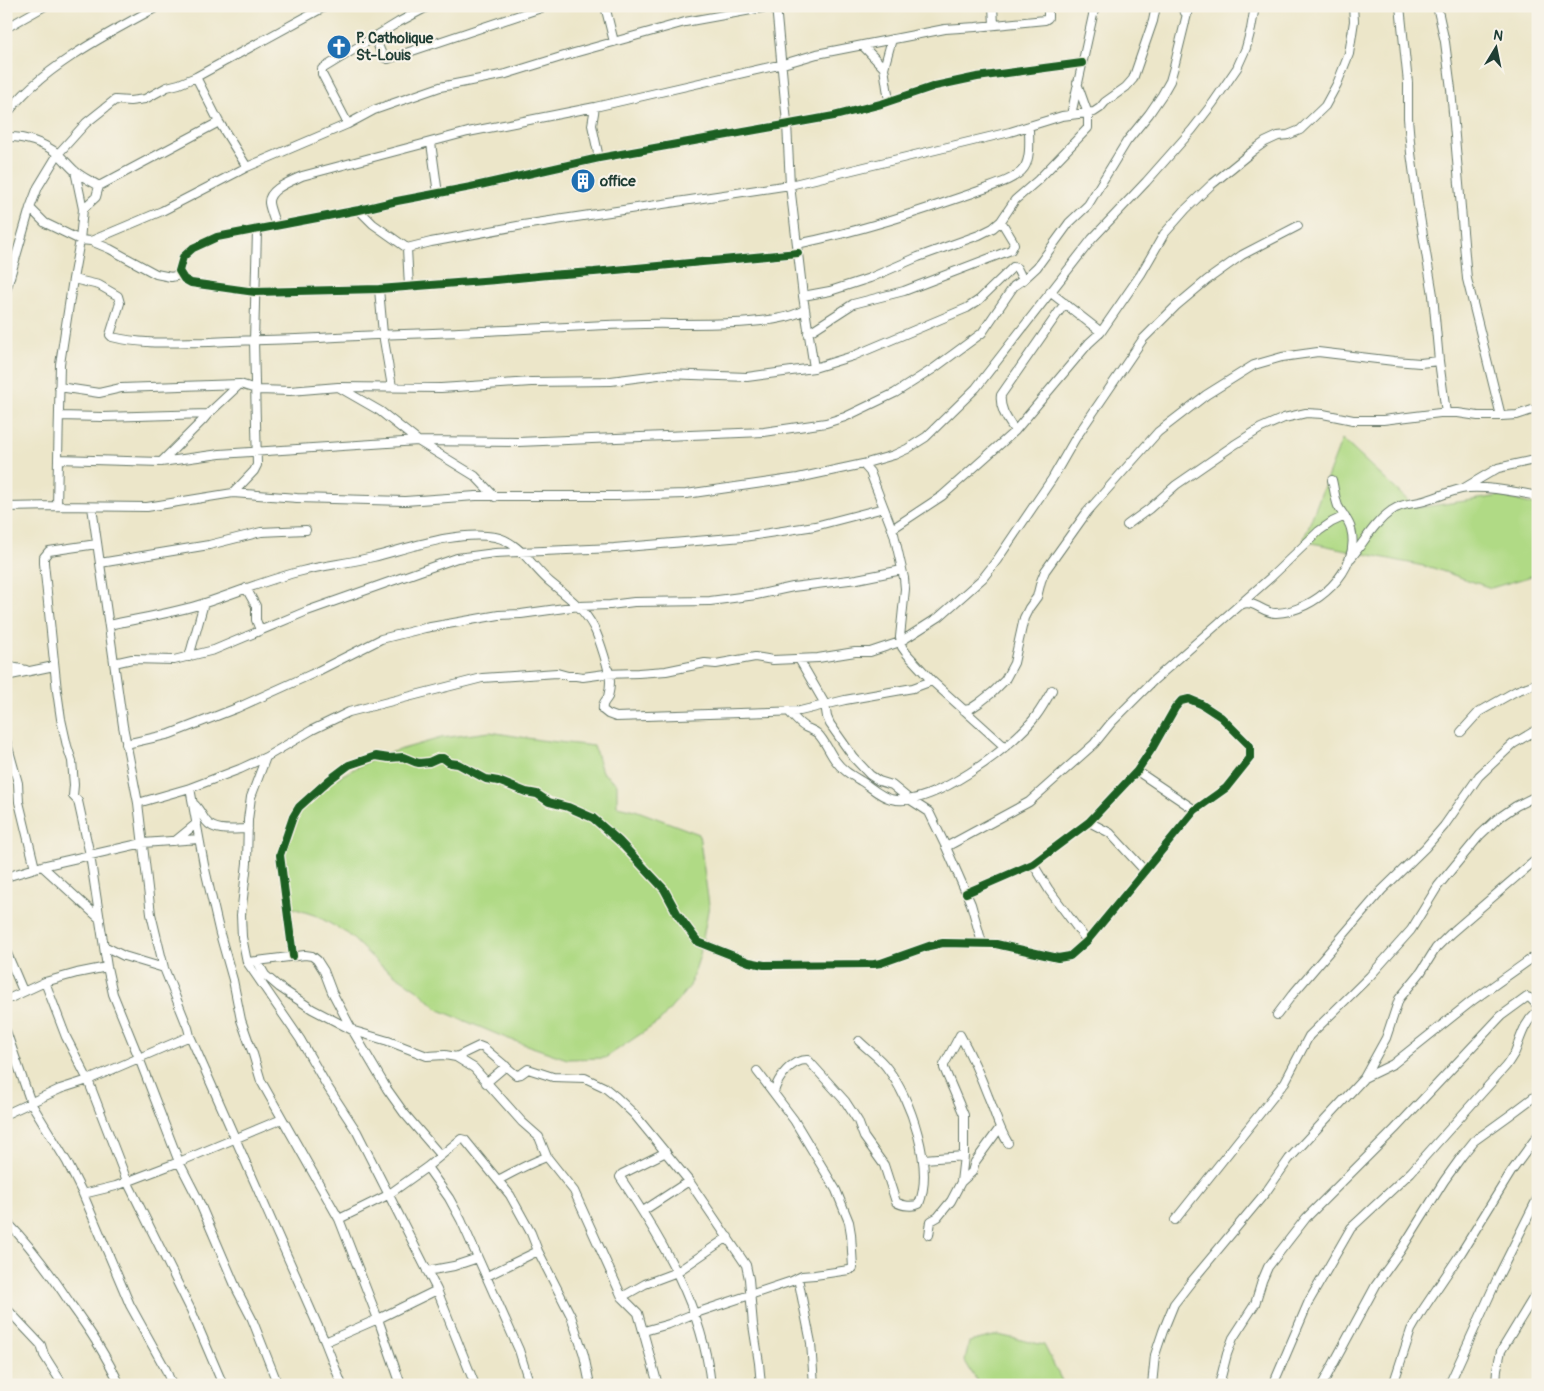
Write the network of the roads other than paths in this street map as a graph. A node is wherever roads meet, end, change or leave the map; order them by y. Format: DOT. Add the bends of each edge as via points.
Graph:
graph roads {
  1 [pos="45,6"];
  2 [pos="159,6"];
  3 [pos="326,6"];
  4 [pos="430,6"];
  5 [pos="547,6"];
  6 [pos="605,6"];
  7 [pos="775,6"];
  8 [pos="993,6"];
  9 [pos="1048,6"];
  10 [pos="1095,6"];
  11 [pos="1156,6"];
  12 [pos="1180,6"];
  13 [pos="1189,6"];
  14 [pos="1255,6"];
  15 [pos="1353,6"];
  16 [pos="1400,6"];
  17 [pos="1437,6"];
  18 [pos="1187,15"];
  19 [pos="994,25"];
  20 [pos="6,28"];
  21 [pos="375,38"];
  22 [pos="892,39"];
  23 [pos="614,42"];
  24 [pos="863,46"];
  25 [pos="1082,63"];
  26 [pos="783,64"];
  27 [pos="884,68"];
  28 [pos="196,78"];
  29 [pos="1078,83"];
  30 [pos="889,101"];
  31 [pos="595,107"];
  32 [pos="1071,114"];
  33 [pos="1088,114"];
  34 [pos="6,116"];
  35 [pos="218,122"];
  36 [pos="788,123"];
  37 [pos="348,124"];
  38 [pos="1029,127"];
  39 [pos="6,137"];
  40 [pos="431,143"];
  41 [pos="58,154"];
  42 [pos="599,158"];
  43 [pos="247,167"];
  44 [pos="75,171"];
  45 [pos="790,185"];
  46 [pos="98,186"];
  47 [pos="438,194"];
  48 [pos="30,208"];
  49 [pos="83,209"];
  50 [pos="359,210"];
  51 [pos="1001,221"];
  52 [pos="276,226"];
  53 [pos="1298,226"];
  54 [pos="257,231"];
  55 [pos="80,240"];
  56 [pos="91,241"];
  57 [pos="797,244"];
  58 [pos="407,248"];
  59 [pos="798,253"];
  60 [pos="180,275"];
  61 [pos="74,278"];
  62 [pos="1023,280"];
  63 [pos="409,287"];
  64 [pos="379,289"];
  65 [pos="6,291"];
  66 [pos="255,292"];
  67 [pos="1050,292"];
  68 [pos="803,296"];
  69 [pos="1065,303"];
  70 [pos="805,309"];
  71 [pos="1101,332"];
  72 [pos="808,333"];
  73 [pos="383,334"];
  74 [pos="254,341"];
  75 [pos="1439,361"];
  76 [pos="814,368"];
  77 [pos="240,384"];
  78 [pos="59,387"];
  79 [pos="338,387"];
  80 [pos="392,387"];
  81 [pos="255,389"];
  82 [pos="1538,408"];
  83 [pos="1446,413"];
  84 [pos="208,414"];
  85 [pos="59,416"];
  86 [pos="1502,416"];
  87 [pos="1015,431"];
  88 [pos="418,441"];
  89 [pos="258,452"];
  90 [pos="58,459"];
  91 [pos="1538,459"];
  92 [pos="161,462"];
  93 [pos="863,464"];
  94 [pos="1332,480"];
  95 [pos="1462,489"];
  96 [pos="233,493"];
  97 [pos="1538,496"];
  98 [pos="495,497"];
  99 [pos="57,506"];
  100 [pos="6,507"];
  101 [pos="92,507"];
  102 [pos="884,508"];
  103 [pos="1345,516"];
  104 [pos="1127,525"];
  105 [pos="892,529"];
  106 [pos="306,530"];
  107 [pos="97,544"];
  108 [pos="521,552"];
  109 [pos="1349,559"];
  110 [pos="100,563"];
  111 [pos="902,570"];
  112 [pos="246,588"];
  113 [pos="204,603"];
  114 [pos="579,606"];
  115 [pos="1229,613"];
  116 [pos="110,625"];
  117 [pos="260,630"];
  118 [pos="900,642"];
  119 [pos="189,657"];
  120 [pos="799,659"];
  121 [pos="114,663"];
  122 [pos="6,666"];
  123 [pos="54,666"];
  124 [pos="30,671"];
  125 [pos="610,674"];
  126 [pos="6,676"];
  127 [pos="932,681"];
  128 [pos="1538,683"];
  129 [pos="1052,690"];
  130 [pos="825,704"];
  131 [pos="964,710"];
  132 [pos="788,711"];
  133 [pos="1538,729"];
  134 [pos="1461,732"];
  135 [pos="6,740"];
  136 [pos="6,744"];
  137 [pos="126,744"];
  138 [pos="1006,747"];
  139 [pos="266,757"];
  140 [pos="1137,771"];
  141 [pos="190,788"];
  142 [pos="1538,796"];
  143 [pos="909,799"];
  144 [pos="138,803"];
  145 [pos="193,803"];
  146 [pos="1195,810"];
  147 [pos="1089,822"];
  148 [pos="197,823"];
  149 [pos="248,829"];
  150 [pos="199,839"];
  151 [pos="175,841"];
  152 [pos="143,842"];
  153 [pos="946,847"];
  154 [pos="90,855"];
  155 [pos="1538,858"];
  156 [pos="1032,864"];
  157 [pos="38,867"];
  158 [pos="1144,871"];
  159 [pos="6,877"];
  160 [pos="966,893"];
  161 [pos="100,919"];
  162 [pos="1088,941"];
  163 [pos="982,944"];
  164 [pos="104,946"];
  165 [pos="6,951"];
  166 [pos="1538,954"];
  167 [pos="293,956"];
  168 [pos="257,961"];
  169 [pos="247,962"];
  170 [pos="107,967"];
  171 [pos="164,968"];
  172 [pos="45,982"];
  173 [pos="24,991"];
  174 [pos="6,1000"];
  175 [pos="1538,1006"];
  176 [pos="1538,1011"];
  177 [pos="1277,1015"];
  178 [pos="6,1031"];
  179 [pos="354,1031"];
  180 [pos="190,1036"];
  181 [pos="859,1041"];
  182 [pos="456,1057"];
  183 [pos="139,1058"];
  184 [pos="506,1066"];
  185 [pos="757,1071"];
  186 [pos="1364,1078"];
  187 [pos="88,1080"];
  188 [pos="486,1083"];
  189 [pos="774,1092"];
  190 [pos="1538,1094"];
  191 [pos="31,1103"];
  192 [pos="6,1114"];
  193 [pos="282,1119"];
  194 [pos="999,1129"];
  195 [pos="1538,1136"];
  196 [pos="235,1139"];
  197 [pos="1008,1143"];
  198 [pos="666,1152"];
  199 [pos="440,1155"];
  200 [pos="547,1156"];
  201 [pos="964,1156"];
  202 [pos="924,1159"];
  203 [pos="179,1162"];
  204 [pos="427,1166"];
  205 [pos="498,1180"];
  206 [pos="127,1181"];
  207 [pos="689,1181"];
  208 [pos="961,1182"];
  209 [pos="83,1194"];
  210 [pos="388,1195"];
  211 [pos="1538,1197"];
  212 [pos="643,1211"];
  213 [pos="339,1219"];
  214 [pos="1176,1220"];
  215 [pos="6,1221"];
  216 [pos="929,1235"];
  217 [pos="728,1238"];
  218 [pos="538,1251"];
  219 [pos="478,1258"];
  220 [pos="427,1271"];
  221 [pos="677,1272"];
  222 [pos="487,1276"];
  223 [pos="798,1278"];
  224 [pos="437,1290"];
  225 [pos="1538,1290"];
  226 [pos="751,1295"];
  227 [pos="622,1297"];
  228 [pos="6,1308"];
  229 [pos="693,1314"];
  230 [pos="378,1319"];
  231 [pos="644,1331"];
  232 [pos="325,1342"];
  233 [pos="63,1385"];
  234 [pos="120,1385"];
  235 [pos="172,1385"];
  236 [pos="223,1385"];
  237 [pos="278,1385"];
  238 [pos="342,1385"];
  239 [pos="402,1385"];
  240 [pos="475,1385"];
  241 [pos="530,1385"];
  242 [pos="590,1385"];
  243 [pos="658,1385"];
  244 [pos="711,1385"];
  245 [pos="761,1385"];
  246 [pos="814,1385"];
  247 [pos="1152,1385"];
  248 [pos="1219,1385"];
  249 [pos="1273,1385"];
  250 [pos="1322,1385"];
  251 [pos="1393,1385"];
  252 [pos="1449,1385"];
  253 [pos="1496,1385"];
  1 -- 20 [label="street"];
  2 -- 34 [label="street" via="112,32 46,76"];
  3 -- 28 [label="street"];
  4 -- 21 [label="street"];
  5 -- 21 [label="street" via="388,59 383,57"];
  6 -- 23 [label="street"];
  7 -- 23 [label="street" via="685,22"];
  7 -- 26 [label="street"];
  8 -- 19 [label="street"];
  9 -- 19 [label="street" via="1048,18 1044,20"];
  10 -- 25 [label="street"];
  11 -- 33 [label="street" via="1134,79"];
  12 -- 18 [label="street"];
  13 -- 18 [label="street"];
  14 -- 67 [label="street" via="1246,48 1214,103 1092,239"];
  15 -- 71 [label="street" via="1349,54 1325,106 1300,130 1278,136 1254,150 1186,209 1164,234"];
  16 -- 75 [label="street" via="1411,153 1433,295"];
  17 -- 86 [label="street" via="1451,89 1467,279"];
  18 -- 62 [label="street" via="1170,81 1162,95 1127,141 1087,206"];
  19 -- 22 [label="street" via="945,29"];
  21 -- 37 [label="street" via="322,69"];
  22 -- 24 [label="street"];
  22 -- 27 [label="street"];
  23 -- 37 [label="street" via="506,74 440,87 374,110"];
  24 -- 26 [label="street"];
  24 -- 27 [label="street"];
  25 -- 29 [label="street"];
  25 -- 30 [label="street" via="977,77"];
  26 -- 31 [label="street"];
  26 -- 36 [label="street"];
  27 -- 30 [label="street"];
  28 -- 35 [label="street"];
  28 -- 41 [label="street" via="167,87 145,99 115,100 86,123"];
  29 -- 32 [label="street"];
  29 -- 33 [label="street"];
  30 -- 36 [label="street" via="834,116"];
  31 -- 40 [label="street" via="468,132"];
  31 -- 42 [label="street" via="592,125"];
  32 -- 33 [label="street"];
  32 -- 38 [label="street"];
  33 -- 51 [label="street" via="1087,129 1015,200"];
  35 -- 43 [label="street"];
  35 -- 46 [label="street"];
  36 -- 42 [label="street"];
  36 -- 45 [label="street"];
  37 -- 43 [label="street"];
  38 -- 45 [label="street"];
  38 -- 57 [label="street" via="1025,167 1006,181 847,234"];
  39 -- 41 [label="street" via="31,140"];
  40 -- 47 [label="street"];
  40 -- 52 [label="street" via="291,181 272,193 270,198"];
  41 -- 44 [label="street"];
  41 -- 48 [label="street" via="38,187"];
  42 -- 47 [label="street"];
  43 -- 56 [label="street"];
  44 -- 46 [label="street"];
  44 -- 49 [label="street"];
  45 -- 57 [label="street"];
  45 -- 58 [label="street" via="523,225"];
  46 -- 49 [label="street" via="96,197"];
  47 -- 50 [label="street"];
  48 -- 55 [label="street" via="46,223"];
  48 -- 65 [label="street"];
  49 -- 55 [label="street"];
  50 -- 52 [label="street"];
  50 -- 58 [label="street"];
  51 -- 68 [label="street" via="979,235 870,278"];
  51 -- 72 [label="street" via="1013,241 1011,250 904,291 853,304"];
  52 -- 54 [label="street"];
  53 -- 118 [label="street" via="1242,255 1207,280 1143,339 988,572 939,617"];
  54 -- 60 [label="street" via="217,237 193,248 183,257"];
  54 -- 66 [label="street"];
  55 -- 56 [label="street"];
  55 -- 61 [label="street"];
  56 -- 60 [label="street" via="156,274"];
  57 -- 59 [label="street"];
  58 -- 63 [label="street"];
  59 -- 63 [label="street"];
  59 -- 68 [label="street"];
  60 -- 66 [label="street" via="191,283"];
  61 -- 74 [label="street" via="118,296 120,304 112,337 160,343"];
  61 -- 78 [label="street"];
  62 -- 76 [label="street" via="1017,268 1012,267 967,308 853,356"];
  62 -- 88 [label="street" via="1014,286 978,337 895,393 839,420 764,432 518,442"];
  63 -- 64 [label="street"];
  64 -- 66 [label="street"];
  64 -- 73 [label="street"];
  66 -- 74 [label="street"];
  67 -- 69 [label="street"];
  67 -- 93 [label="street" via="972,392 926,437 894,455"];
  68 -- 70 [label="street"];
  69 -- 71 [label="street"];
  69 -- 87 [label="street" via="1001,395 1004,415"];
  70 -- 72 [label="street"];
  70 -- 73 [label="street" via="792,316 751,322"];
  71 -- 87 [label="street"];
  72 -- 76 [label="street"];
  73 -- 74 [label="street"];
  73 -- 80 [label="street"];
  74 -- 81 [label="street"];
  75 -- 83 [label="street"];
  75 -- 131 [label="street" via="1394,362 1306,353 1254,365 1206,395 1158,432 1087,512 1043,574 1037,597 1024,618 1010,674 993,692"];
  76 -- 80 [label="street" via="747,377 666,374 611,381"];
  77 -- 78 [label="street" via="121,388 99,393"];
  77 -- 81 [label="street"];
  77 -- 84 [label="street"];
  78 -- 85 [label="street"];
  79 -- 80 [label="street"];
  79 -- 81 [label="street" via="290,391"];
  79 -- 88 [label="street" via="380,411"];
  81 -- 89 [label="street"];
  82 -- 86 [label="street"];
  83 -- 86 [label="street"];
  83 -- 104 [label="street" via="1382,420 1353,420 1306,413 1284,418 1234,445 1176,485"];
  84 -- 85 [label="street"];
  84 -- 92 [label="street"];
  85 -- 90 [label="street"];
  87 -- 105 [label="street" via="942,496"];
  88 -- 89 [label="street"];
  88 -- 98 [label="street" via="475,476"];
  89 -- 92 [label="street"];
  89 -- 96 [label="street" via="254,471"];
  90 -- 92 [label="street"];
  90 -- 99 [label="street"];
  91 -- 95 [label="street" via="1498,468"];
  93 -- 98 [label="street" via="798,478 694,493"];
  93 -- 102 [label="street" via="870,472"];
  94 -- 103 [label="street" via="1338,505"];
  95 -- 97 [label="street" via="1498,489"];
  95 -- 109 [label="street" via="1392,510"];
  96 -- 98 [label="street" via="405,501"];
  96 -- 101 [label="street" via="147,507"];
  99 -- 100 [label="street"];
  99 -- 101 [label="street"];
  101 -- 107 [label="street"];
  102 -- 105 [label="street"];
  102 -- 108 [label="street" via="815,526 743,537"];
  103 -- 109 [label="street" via="1353,544"];
  103 -- 115 [label="street" via="1320,531"];
  105 -- 111 [label="street"];
  106 -- 110 [label="street" via="261,532 199,547"];
  107 -- 110 [label="street"];
  107 -- 123 [label="street" via="49,551 44,557"];
  108 -- 112 [label="street" via="497,538 461,537 303,571"];
  108 -- 114 [label="street"];
  108 -- 117 [label="street" via="453,559"];
  109 -- 115 [label="street" via="1340,577 1318,599 1298,610 1275,614 1252,603 1244,603"];
  110 -- 116 [label="street"];
  111 -- 114 [label="street" via="710,601"];
  111 -- 118 [label="street" via="905,589"];
  112 -- 113 [label="street"];
  112 -- 117 [label="street" via="256,606"];
  113 -- 116 [label="street"];
  113 -- 119 [label="street"];
  114 -- 125 [label="street" via="594,628"];
  114 -- 137 [label="street" via="499,615 386,638 237,708 170,734"];
  115 -- 153 [label="street" via="1154,680 1094,744 1029,802"];
  116 -- 121 [label="street"];
  117 -- 119 [label="street"];
  118 -- 120 [label="street" via="870,652"];
  118 -- 127 [label="street"];
  119 -- 121 [label="street" via="132,659"];
  120 -- 125 [label="street" via="754,657 658,672"];
  120 -- 130 [label="street"];
  121 -- 137 [label="street"];
  122 -- 124 [label="street"];
  123 -- 124 [label="street"];
  123 -- 154 [label="street" via="61,719 72,761 73,796 78,802"];
  124 -- 126 [label="street"];
  125 -- 132 [label="street" via="608,696 602,706 616,717"];
  125 -- 139 [label="street" via="583,677 557,673 482,678 349,712"];
  127 -- 130 [label="street" via="913,688"];
  127 -- 131 [label="street"];
  128 -- 134 [label="street" via="1516,691 1479,712"];
  129 -- 138 [label="street" via="1036,717"];
  130 -- 132 [label="street" via="808,710"];
  130 -- 143 [label="street" via="830,724 867,772 894,786"];
  131 -- 138 [label="street"];
  132 -- 143 [label="street" via="803,726 819,735 834,759 850,776 890,799"];
  133 -- 177 [label="street" via="1513,744 1479,776 1444,826 1382,890"];
  135 -- 136 [label="street"];
  136 -- 157 [label="street"];
  137 -- 144 [label="street"];
  138 -- 143 [label="street" via="960,779 930,794"];
  139 -- 141 [label="street"];
  139 -- 149 [label="street" via="251,797"];
  140 -- 146 [label="street"];
  140 -- 146 [label="street" via="1181,701 1189,699 1221,717 1250,746 1250,758 1226,788"];
  140 -- 147 [label="street"];
  141 -- 144 [label="street"];
  141 -- 145 [label="street"];
  142 -- 214 [label="street" via="1516,806 1480,835 1438,886 1411,930 1309,1036 1285,1082"];
  143 -- 153 [label="street" via="928,812"];
  144 -- 152 [label="street"];
  145 -- 148 [label="street"];
  145 -- 149 [label="street" via="211,826"];
  146 -- 158 [label="street"];
  147 -- 156 [label="street"];
  147 -- 158 [label="street" via="1110,833"];
  148 -- 150 [label="street"];
  148 -- 151 [label="street"];
  149 -- 169 [label="street" via="247,874 241,915"];
  150 -- 151 [label="street"];
  150 -- 193 [label="street" via="242,1020 261,1081"];
  151 -- 152 [label="street"];
  152 -- 154 [label="street"];
  152 -- 171 [label="street" via="151,914"];
  153 -- 160 [label="street"];
  154 -- 157 [label="street"];
  154 -- 161 [label="street"];
  155 -- 186 [label="street" via="1436,948 1399,999 1386,1038"];
  156 -- 160 [label="street"];
  156 -- 162 [label="street"];
  157 -- 159 [label="street"];
  157 -- 161 [label="street"];
  158 -- 162 [label="street"];
  160 -- 163 [label="street"];
  161 -- 164 [label="street"];
  162 -- 163 [label="street" via="1070,956 1058,958 996,944"];
  163 -- 167 [label="street" via="935,944 874,964 764,965 749,962 698,942 664,889 620,841 591,817 548,802 537,794 486,779 442,758 419,763 403,757 376,756 349,765 299,807 293,817 280,855"];
  164 -- 170 [label="street"];
  164 -- 171 [label="street" via="124,956"];
  165 -- 173 [label="street"];
  166 -- 186 [label="street" via="1393,1064"];
  167 -- 168 [label="street"];
  167 -- 179 [label="street" via="312,956 317,960"];
  168 -- 169 [label="street"];
  168 -- 179 [label="street" via="265,975 279,987"];
  169 -- 210 [label="street" via="357,1132"];
  170 -- 172 [label="street"];
  170 -- 183 [label="street" via="113,994"];
  171 -- 180 [label="street"];
  172 -- 173 [label="street"];
  172 -- 187 [label="street" via="66,1037"];
  173 -- 174 [label="street"];
  175 -- 248 [label="street" via="1528,997 1501,1016 1306,1218 1268,1267 1255,1304 1227,1354"];
  176 -- 249 [label="street" via="1525,1026 1506,1066 1411,1172 1351,1228 1308,1301"];
  178 -- 191 [label="street"];
  179 -- 182 [label="street" via="423,1055"];
  179 -- 199 [label="street" via="387,1089"];
  180 -- 183 [label="street"];
  180 -- 196 [label="street"];
  181 -- 202 [label="street" via="893,1077 914,1120"];
  182 -- 184 [label="street" via="479,1046"];
  182 -- 188 [label="street" via="474,1068"];
  183 -- 187 [label="street"];
  183 -- 203 [label="street"];
  184 -- 188 [label="street"];
  184 -- 198 [label="street" via="516,1074 528,1069 553,1077 585,1078 604,1087 634,1114"];
  185 -- 189 [label="street"];
  186 -- 247 [label="street" via="1290,1159 1174,1304 1155,1355"];
  187 -- 191 [label="street"];
  187 -- 206 [label="street"];
  188 -- 200 [label="street" via="539,1137"];
  189 -- 202 [label="street" via="783,1073 798,1061 808,1060 832,1085 858,1121 864,1137 884,1165 899,1204 919,1204"];
  189 -- 223 [label="street" via="803,1133 836,1190 851,1234 852,1270"];
  190 -- 250 [label="street" via="1474,1141 1462,1156 1376,1285"];
  191 -- 192 [label="street"];
  191 -- 209 [label="street"];
  193 -- 196 [label="street"];
  193 -- 213 [label="street"];
  194 -- 197 [label="street"];
  194 -- 201 [label="street" via="989,1098 960,1035 944,1068 964,1115"];
  194 -- 208 [label="street" via="975,1162 972,1172"];
  195 -- 251 [label="street" via="1511,1172 1410,1330"];
  196 -- 203 [label="street"];
  196 -- 232 [label="street"];
  198 -- 207 [label="street"];
  198 -- 212 [label="street" via="620,1176"];
  199 -- 204 [label="street"];
  199 -- 205 [label="street" via="463,1139"];
  200 -- 205 [label="street"];
  200 -- 227 [label="street" via="574,1191"];
  201 -- 202 [label="street"];
  201 -- 208 [label="street"];
  203 -- 206 [label="street"];
  203 -- 237 [label="street" via="252,1319"];
  204 -- 210 [label="street"];
  204 -- 219 [label="street" via="449,1198"];
  205 -- 218 [label="street" via="510,1195"];
  206 -- 209 [label="street"];
  206 -- 236 [label="street" via="191,1310"];
  207 -- 212 [label="street"];
  207 -- 217 [label="street"];
  208 -- 216 [label="street" via="938,1217 931,1221"];
  209 -- 235 [label="street" via="130,1305"];
  210 -- 213 [label="street"];
  210 -- 220 [label="street"];
  211 -- 252 [label="street" via="1498,1275"];
  212 -- 221 [label="street"];
  213 -- 230 [label="street"];
  215 -- 234 [label="street" via="53,1278 104,1353"];
  217 -- 221 [label="street"];
  217 -- 226 [label="street" via="746,1265"];
  218 -- 222 [label="street"];
  218 -- 242 [label="street" via="571,1316"];
  219 -- 220 [label="street"];
  219 -- 222 [label="street"];
  220 -- 224 [label="street"];
  221 -- 227 [label="street"];
  221 -- 229 [label="street"];
  222 -- 241 [label="street" via="519,1350"];
  223 -- 226 [label="street"];
  223 -- 246 [label="street" via="811,1343"];
  224 -- 230 [label="street"];
  224 -- 240 [label="street"];
  225 -- 253 [label="street" via="1501,1351"];
  226 -- 229 [label="street"];
  226 -- 245 [label="street"];
  227 -- 231 [label="street" via="638,1314"];
  228 -- 233 [label="street" via="41,1345"];
  229 -- 231 [label="street"];
  229 -- 244 [label="street" via="705,1347"];
  230 -- 232 [label="street"];
  230 -- 239 [label="street"];
  231 -- 243 [label="street"];
  232 -- 238 [label="street"];
}
